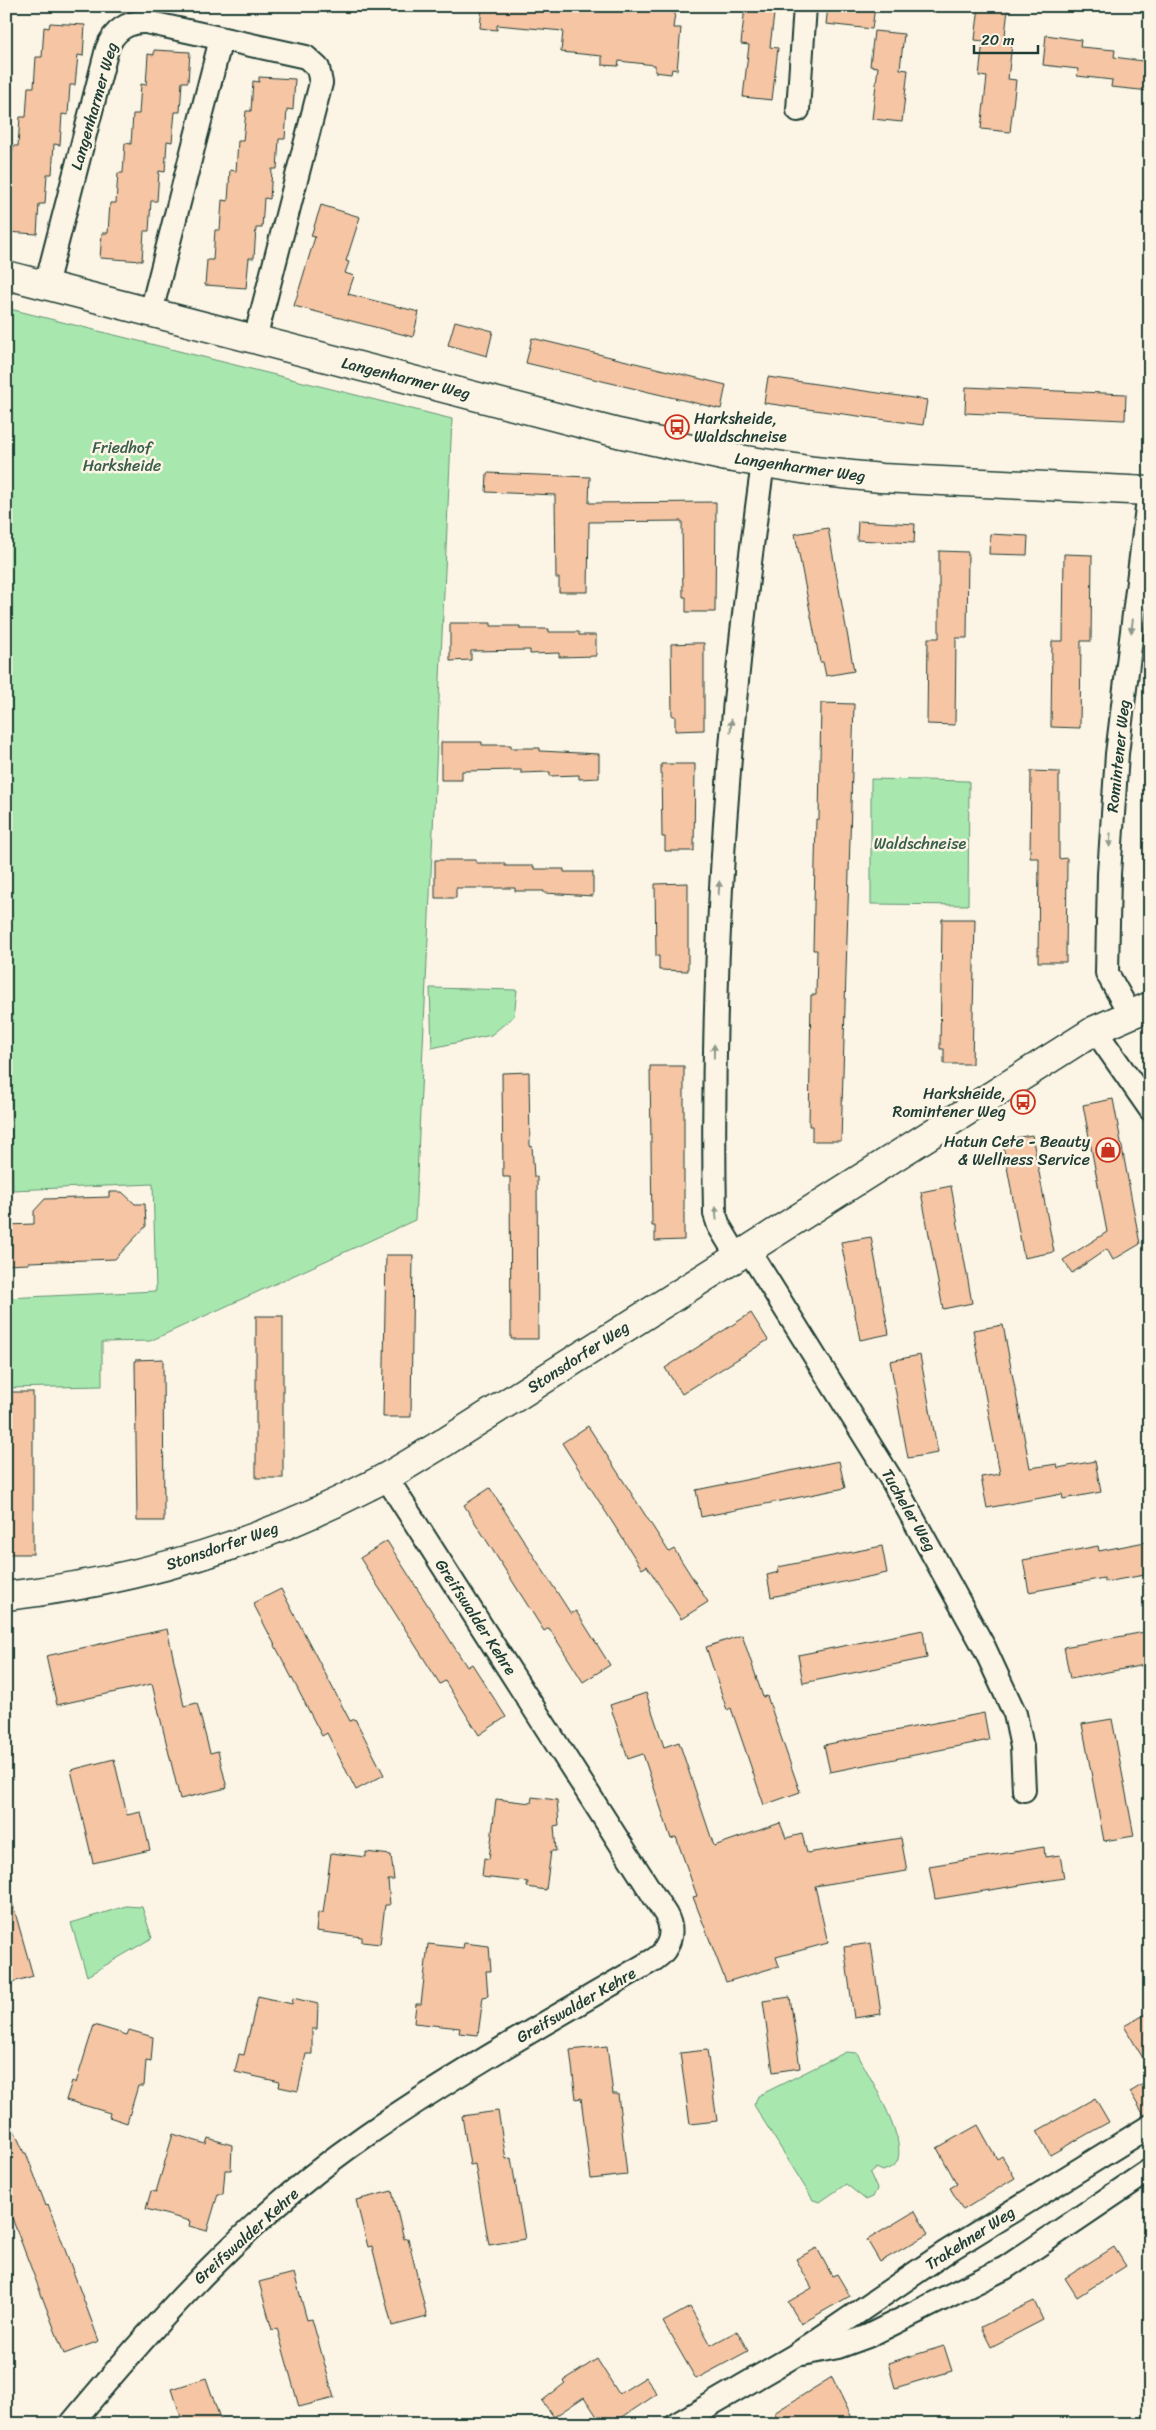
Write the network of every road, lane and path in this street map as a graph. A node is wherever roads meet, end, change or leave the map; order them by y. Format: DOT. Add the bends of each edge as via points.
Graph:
graph roads {
  1 [pos="805,6"];
  2 [pos="221,39"];
  3 [pos="798,110"];
  4 [pos="6,275"];
  5 [pos="46,285"];
  6 [pos="150,312"];
  7 [pos="255,339"];
  8 [pos="763,463"];
  9 [pos="1149,491"];
  10 [pos="1150,988"];
  11 [pos="1122,1016"];
  12 [pos="1150,1109"];
  13 [pos="743,1253"];
  14 [pos="386,1477"];
  15 [pos="6,1596"];
  16 [pos="1024,1790"];
  17 [pos="1150,2126"];
  18 [pos="1150,2170"];
  19 [pos="794,2356"];
  20 [pos="71,2424"];
  21 [pos="677,2424"];
  1 -- 3 [label="street"];
  2 -- 5 [label="street, Langenharmer Weg" via="143,22 125,27 111,39"];
  2 -- 6 [label="street"];
  2 -- 7 [label="street, Langenharmer Weg" via="308,58 316,65 322,78"];
  4 -- 5 [label="main road, Langenharmer Weg"];
  5 -- 6 [label="main road, Langenharmer Weg"];
  6 -- 7 [label="main road, Langenharmer Weg"];
  7 -- 8 [label="main road, Langenharmer Weg" via="661,443"];
  8 -- 9 [label="main road, Langenharmer Weg" via="903,480"];
  13 -- 8 [label="street, one-way" via="719,1226 715,1214 716,985 732,711"];
  9 -- 11 [label="street, Romintener Weg, one-way" via="1117,754 1110,851 1107,973"];
  10 -- 11 [label="main road, Stonsdorfer Weg"];
  11 -- 12 [label="street, Romintener Weg"];
  11 -- 13 [label="main road, Stonsdorfer Weg"];
  13 -- 14 [label="main road, Stonsdorfer Weg"];
  13 -- 16 [label="street, Tucheler Weg" via="898,1490 980,1640 1015,1714 1022,1747"];
  14 -- 15 [label="main road, Stonsdorfer Weg" via="298,1520 220,1549 95,1583"];
  14 -- 20 [label="street, Greifswalder Kehre" via="666,1915 671,1928 669,1943 655,1959 411,2104 294,2191 181,2296"];
  17 -- 19 [label="street, Trakehner Weg" via="946,2252"];
  18 -- 19 [label="street, Trakehner Weg" via="1005,2268 868,2336 838,2347"];
  19 -- 21 [label="street, Trakehner Weg"];
}
